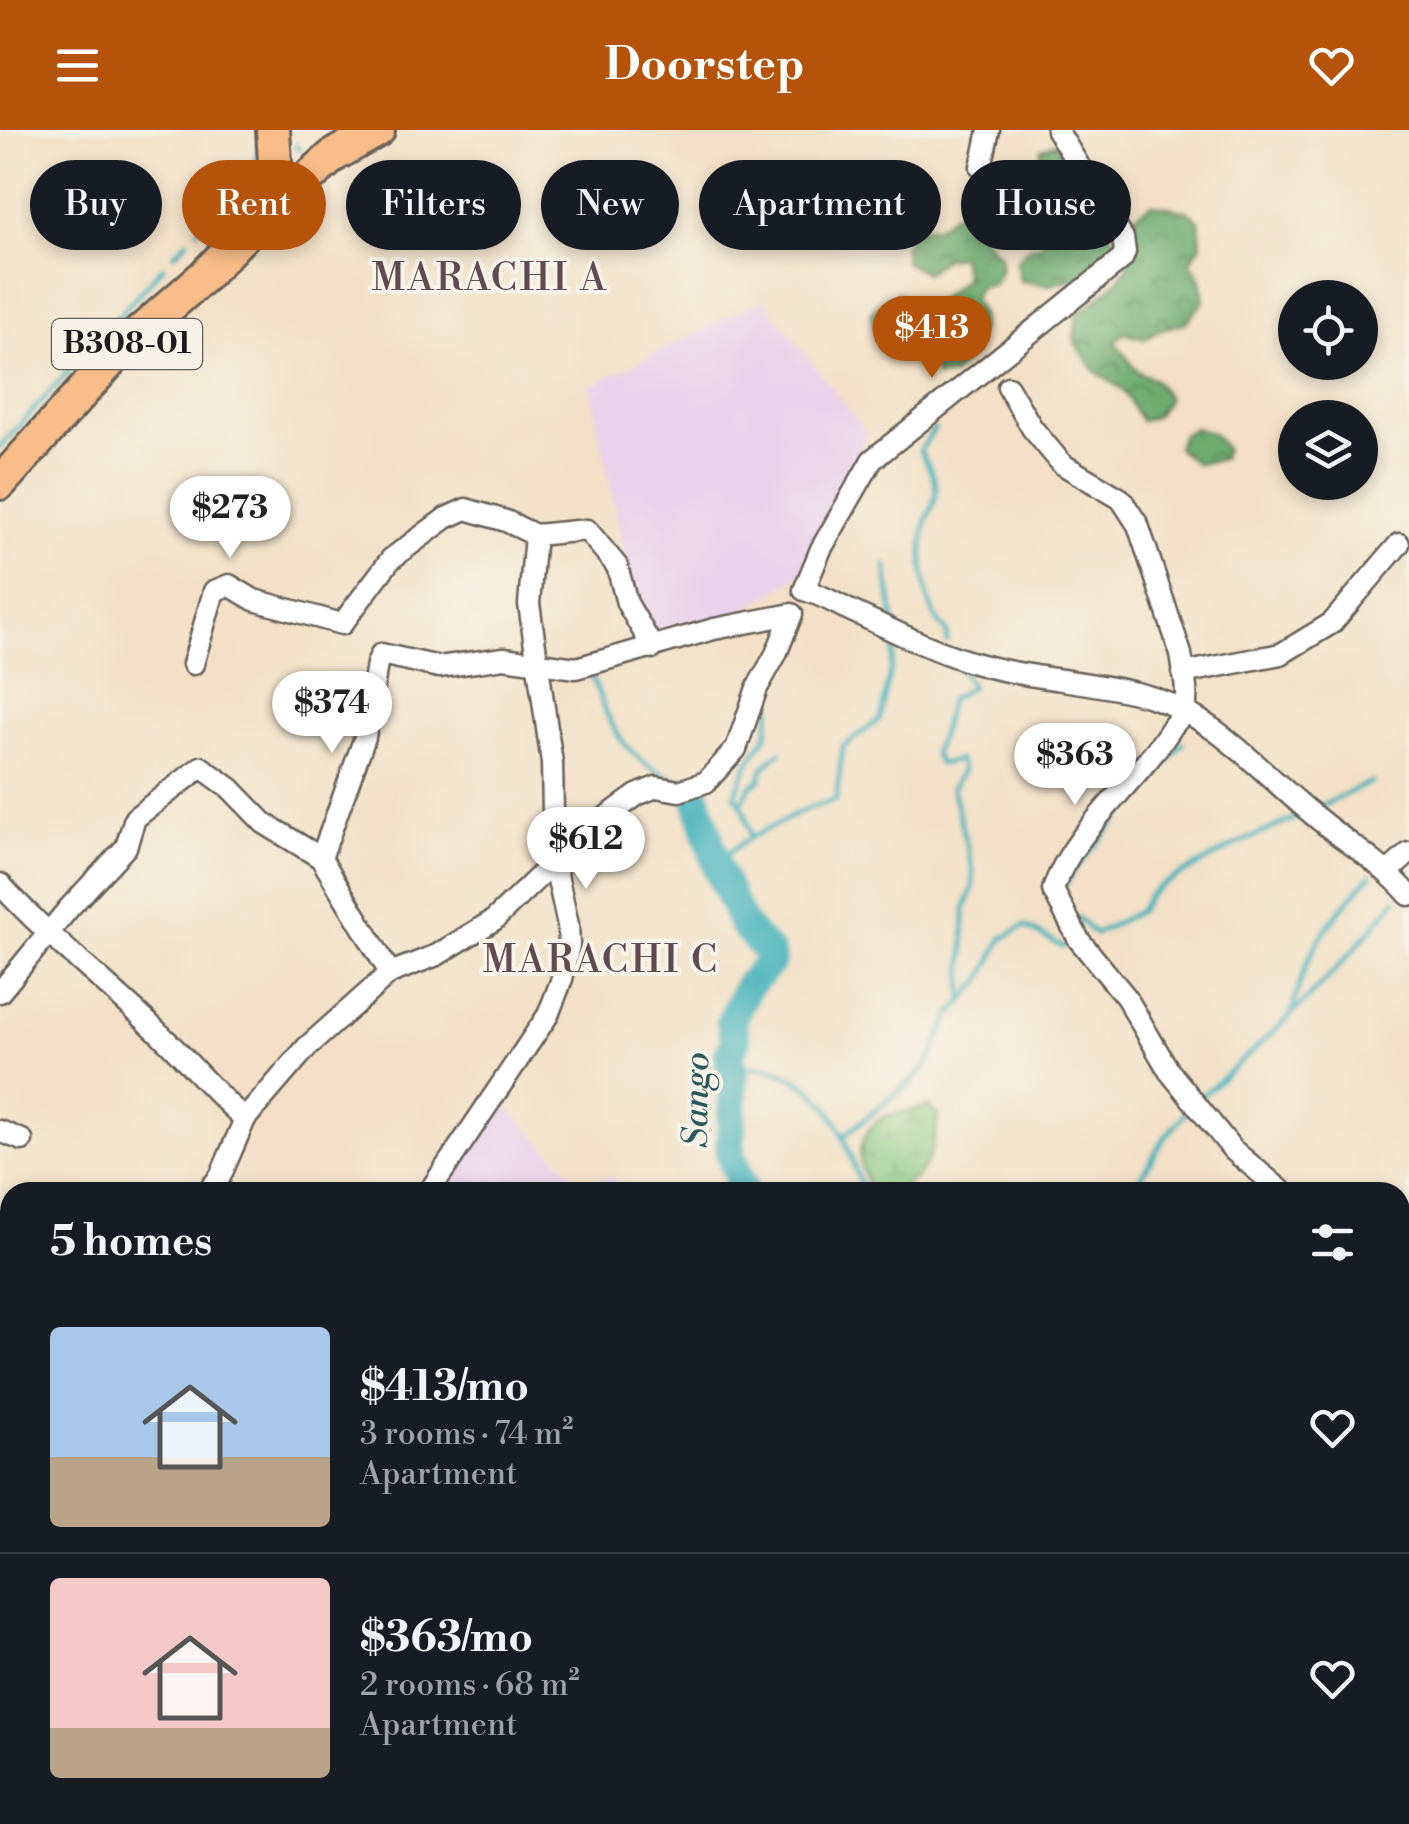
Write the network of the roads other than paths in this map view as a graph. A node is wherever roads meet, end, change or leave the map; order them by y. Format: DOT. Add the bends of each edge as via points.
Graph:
graph roads {
  1 [pos="273,130"];
  2 [pos="322,130"];
  3 [pos="378,130"];
  4 [pos="989,130"];
  5 [pos="1057,130"];
  6 [pos="275,160"];
  7 [pos="308,160"];
  8 [pos="983,160"];
  9 [pos="326,163"];
  10 [pos="233,250"];
  11 [pos="1008,387"];
  12 [pos="0,484"];
  13 [pos="535,536"];
  14 [pos="1399,544"];
  15 [pos="804,590"];
  16 [pos="792,614"];
  17 [pos="652,648"];
  18 [pos="537,662"];
  19 [pos="193,664"];
  20 [pos="1184,674"];
  21 [pos="1185,711"];
  22 [pos="1409,853"];
  23 [pos="321,858"];
  24 [pos="554,861"];
  25 [pos="1388,871"];
  26 [pos="0,884"];
  27 [pos="1409,895"];
  28 [pos="50,934"];
  29 [pos="390,973"];
  30 [pos="0,992"];
  31 [pos="245,1119"];
  32 [pos="0,1132"];
  33 [pos="22,1140"];
  34 [pos="216,1182"];
  35 [pos="436,1182"];
  36 [pos="1271,1182"];
  1 -- 6 [label="highway"];
  2 -- 7 [label="highway"];
  3 -- 9 [label="highway"];
  4 -- 8 [label="street"];
  5 -- 15 [label="street" via="1123,238 1122,259 872,460"];
  10 -- 12 [label="highway, B308-01" via="123,347"];
  11 -- 20 [label="street" via="1062,464 1120,500 1138,526"];
  13 -- 17 [label="street" via="587,530 618,566 627,603"];
  13 -- 18 [label="street" via="529,604"];
  13 -- 19 [label="street" via="466,510 446,518 391,560 342,624 254,600 229,586 214,591"];
  14 -- 20 [label="street" via="1332,622 1281,654"];
  15 -- 16 [label="street"];
  15 -- 21 [label="street" via="971,662 1124,691"];
  16 -- 17 [label="street"];
  16 -- 24 [label="street" via="736,749 706,782 636,795"];
  17 -- 18 [label="street" via="576,668"];
  18 -- 23 [label="street" via="504,658 439,667 382,654 365,737"];
  18 -- 24 [label="street" via="552,763"];
  20 -- 21 [label="street"];
  21 -- 25 [label="street"];
  21 -- 36 [label="street" via="1060,867 1053,890 1079,940 1126,997 1169,1071 1232,1150"];
  22 -- 25 [label="street"];
  23 -- 28 [label="street" via="264,823 202,766 135,818 126,847"];
  23 -- 29 [label="street"];
  24 -- 29 [label="street" via="494,920 437,955"];
  24 -- 35 [label="street" via="569,945 555,997"];
  25 -- 27 [label="street"];
  26 -- 28 [label="street"];
  28 -- 30 [label="street"];
  28 -- 31 [label="street"];
  29 -- 31 [label="street" via="306,1047"];
  31 -- 34 [label="street"];
  32 -- 33 [label="street"];
}
